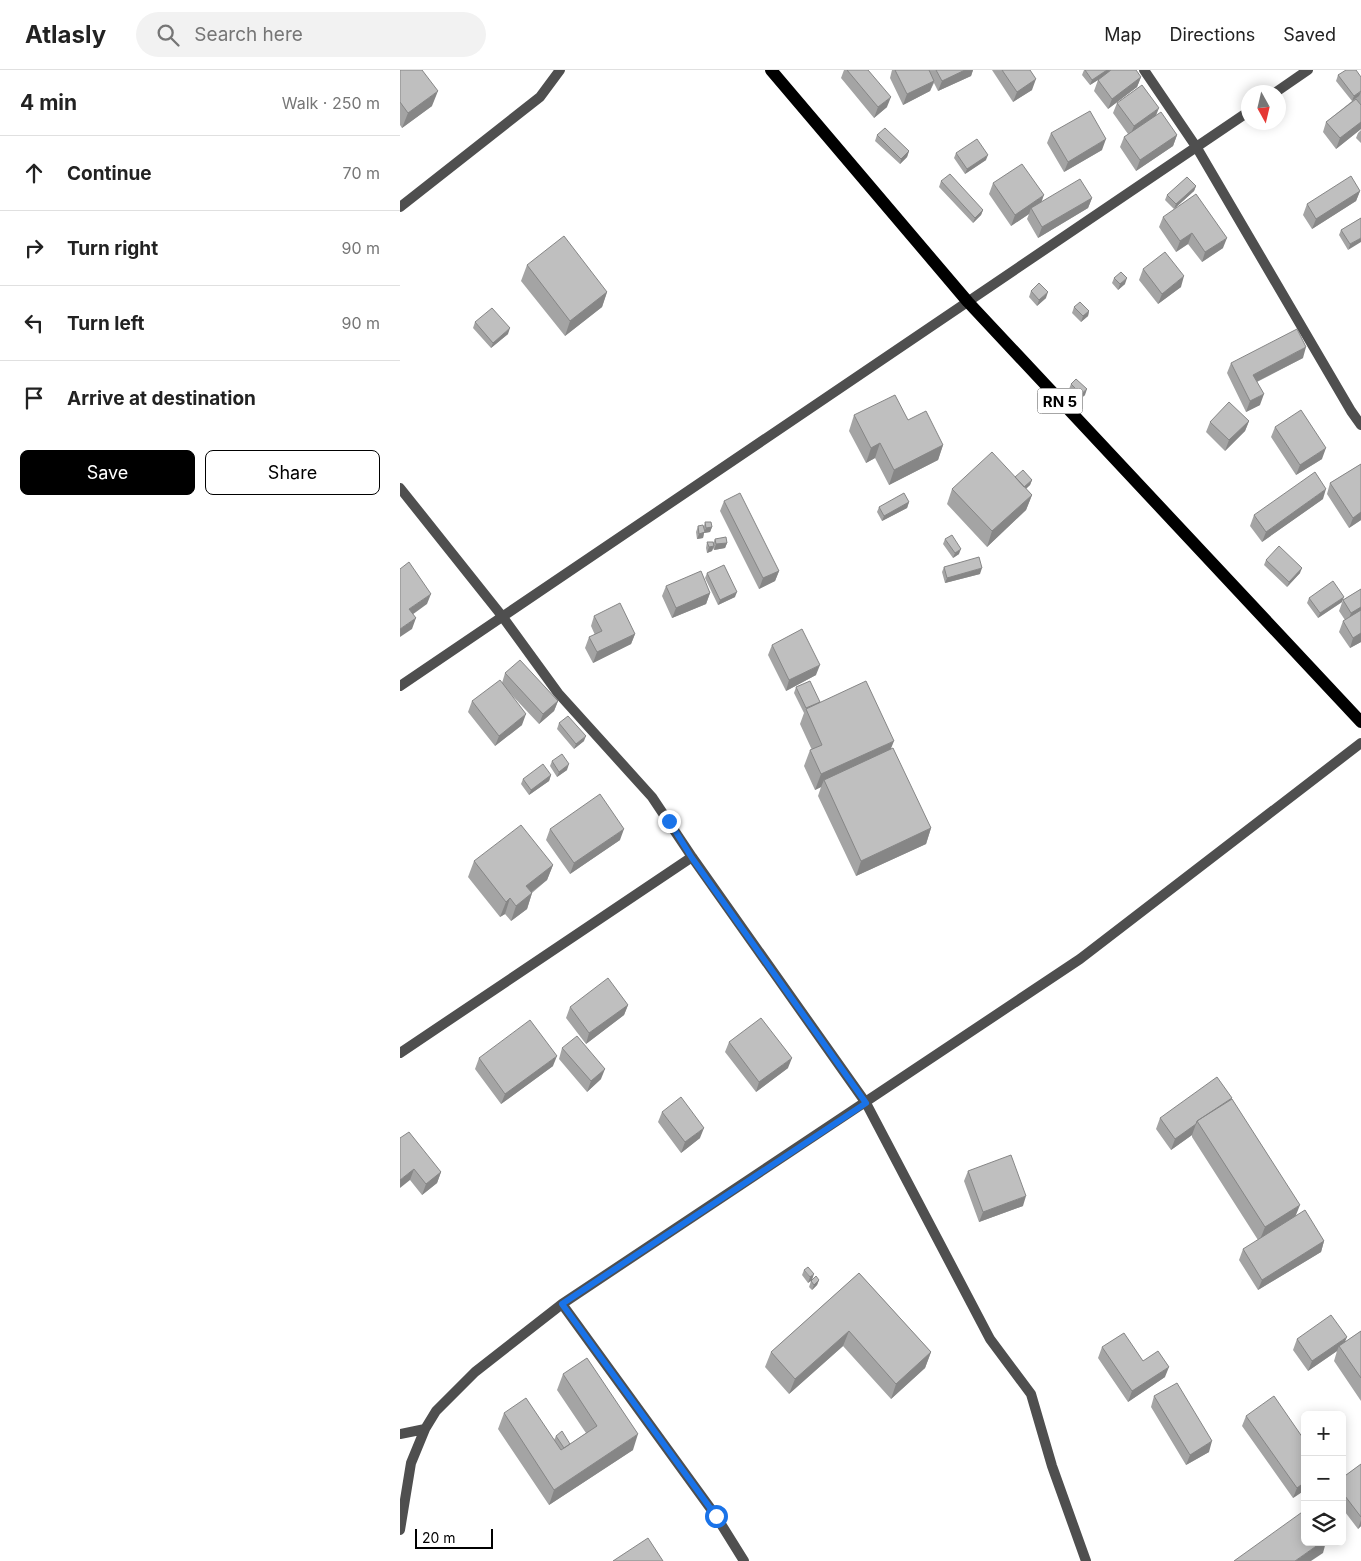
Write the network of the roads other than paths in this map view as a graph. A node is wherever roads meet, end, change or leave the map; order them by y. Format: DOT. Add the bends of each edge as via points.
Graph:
graph roads {
  1 [pos="560,70"];
  2 [pos="771,70"];
  3 [pos="1144,70"];
  4 [pos="1308,70"];
  5 [pos="1286,85"];
  6 [pos="1241,117"];
  7 [pos="1197,148"];
  8 [pos="400,207"];
  9 [pos="968,302"];
  10 [pos="1361,425"];
  11 [pos="400,488"];
  12 [pos="502,616"];
  13 [pos="400,686"];
  14 [pos="1361,722"];
  15 [pos="1361,743"];
  16 [pos="692,858"];
  17 [pos="400,1053"];
  18 [pos="866,1103"];
  19 [pos="562,1304"];
  20 [pos="425,1430"];
  21 [pos="400,1434"];
  22 [pos="400,1530"];
  23 [pos="744,1561"];
  24 [pos="1086,1561"];
  1 -- 8 [label="street" via="540,97"];
  2 -- 9 [label="main road, RN 5 / RN 5"];
  3 -- 7 [label="street"];
  4 -- 5 [label="street"];
  6 -- 7 [label="street"];
  7 -- 9 [label="street"];
  7 -- 10 [label="street"];
  9 -- 12 [label="street"];
  9 -- 14 [label="main road, RN 5 / RN 5"];
  11 -- 12 [label="street"];
  12 -- 13 [label="street"];
  12 -- 16 [label="street" via="558,693 652,797"];
  15 -- 18 [label="street" via="1080,959"];
  16 -- 17 [label="street"];
  16 -- 18 [label="street"];
  18 -- 19 [label="street"];
  18 -- 24 [label="street" via="990,1339 1031,1394 1052,1466"];
  19 -- 20 [label="street" via="475,1372 436,1411"];
  19 -- 23 [label="street" via="716,1516"];
  20 -- 21 [label="street"];
  20 -- 22 [label="street" via="411,1463"];
}
